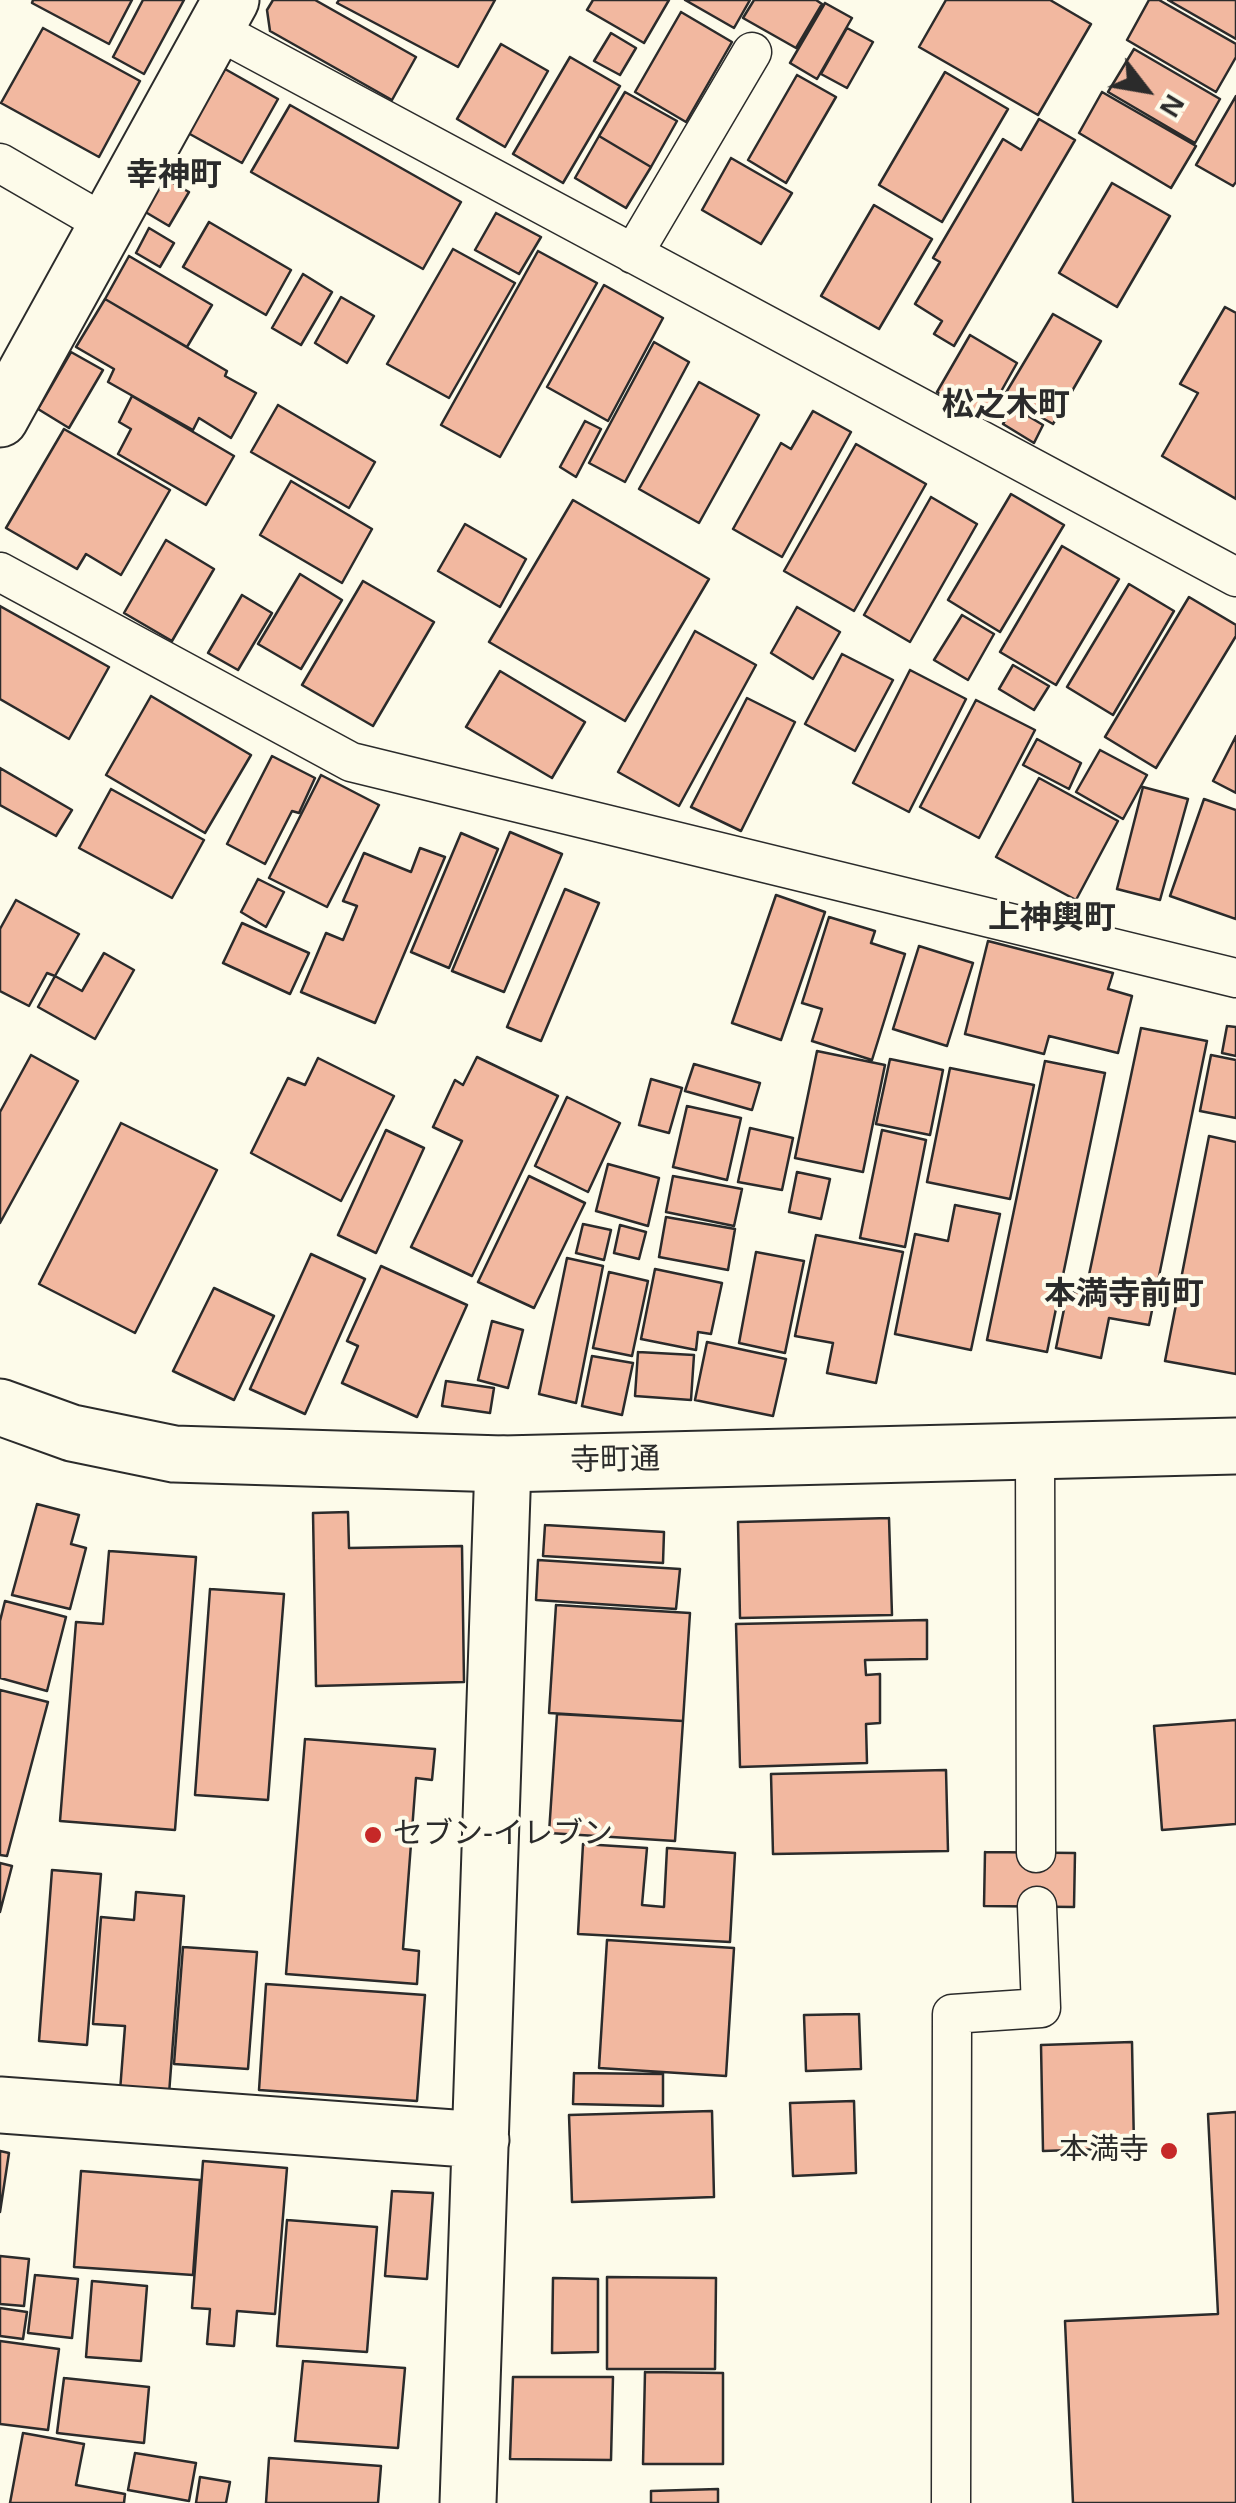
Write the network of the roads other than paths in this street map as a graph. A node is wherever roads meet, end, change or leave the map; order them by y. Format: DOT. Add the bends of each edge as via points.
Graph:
graph roads {
  1 [pos="223,15"];
  2 [pos="752,52"];
  3 [pos="0,163"];
  4 [pos="107,225"];
  5 [pos="633,254"];
  6 [pos="0,419"];
  7 [pos="0,572"];
  8 [pos="1236,577"];
  9 [pos="1236,978"];
  10 [pos="0,1407"];
  11 [pos="1236,1446"];
  12 [pos="1035,1450"];
  13 [pos="504,1464"];
  14 [pos="1036,1853"];
  15 [pos="1036,1906"];
  16 [pos="0,2105"];
  17 [pos="481,2140"];
  18 [pos="468,2503"];
  19 [pos="951,2503"];
  1 -- 4 [label="street"];
  1 -- 5 [label="lane"];
  2 -- 5 [label="lane"];
  3 -- 4 [label="lane"];
  4 -- 6 [label="street"];
  5 -- 8 [label="lane"];
  7 -- 9 [label="lane" via="351,762"];
  10 -- 13 [label="street, 寺町通" via="72,1432 174,1454"];
  11 -- 12 [label="street, 寺町通"];
  12 -- 13 [label="street, 寺町通"];
  12 -- 14 [label="lane"];
  13 -- 17 [label="street"];
  15 -- 19 [label="lane" via="1041,2008 952,2014"];
  16 -- 17 [label="street"];
  17 -- 18 [label="street"];
}
